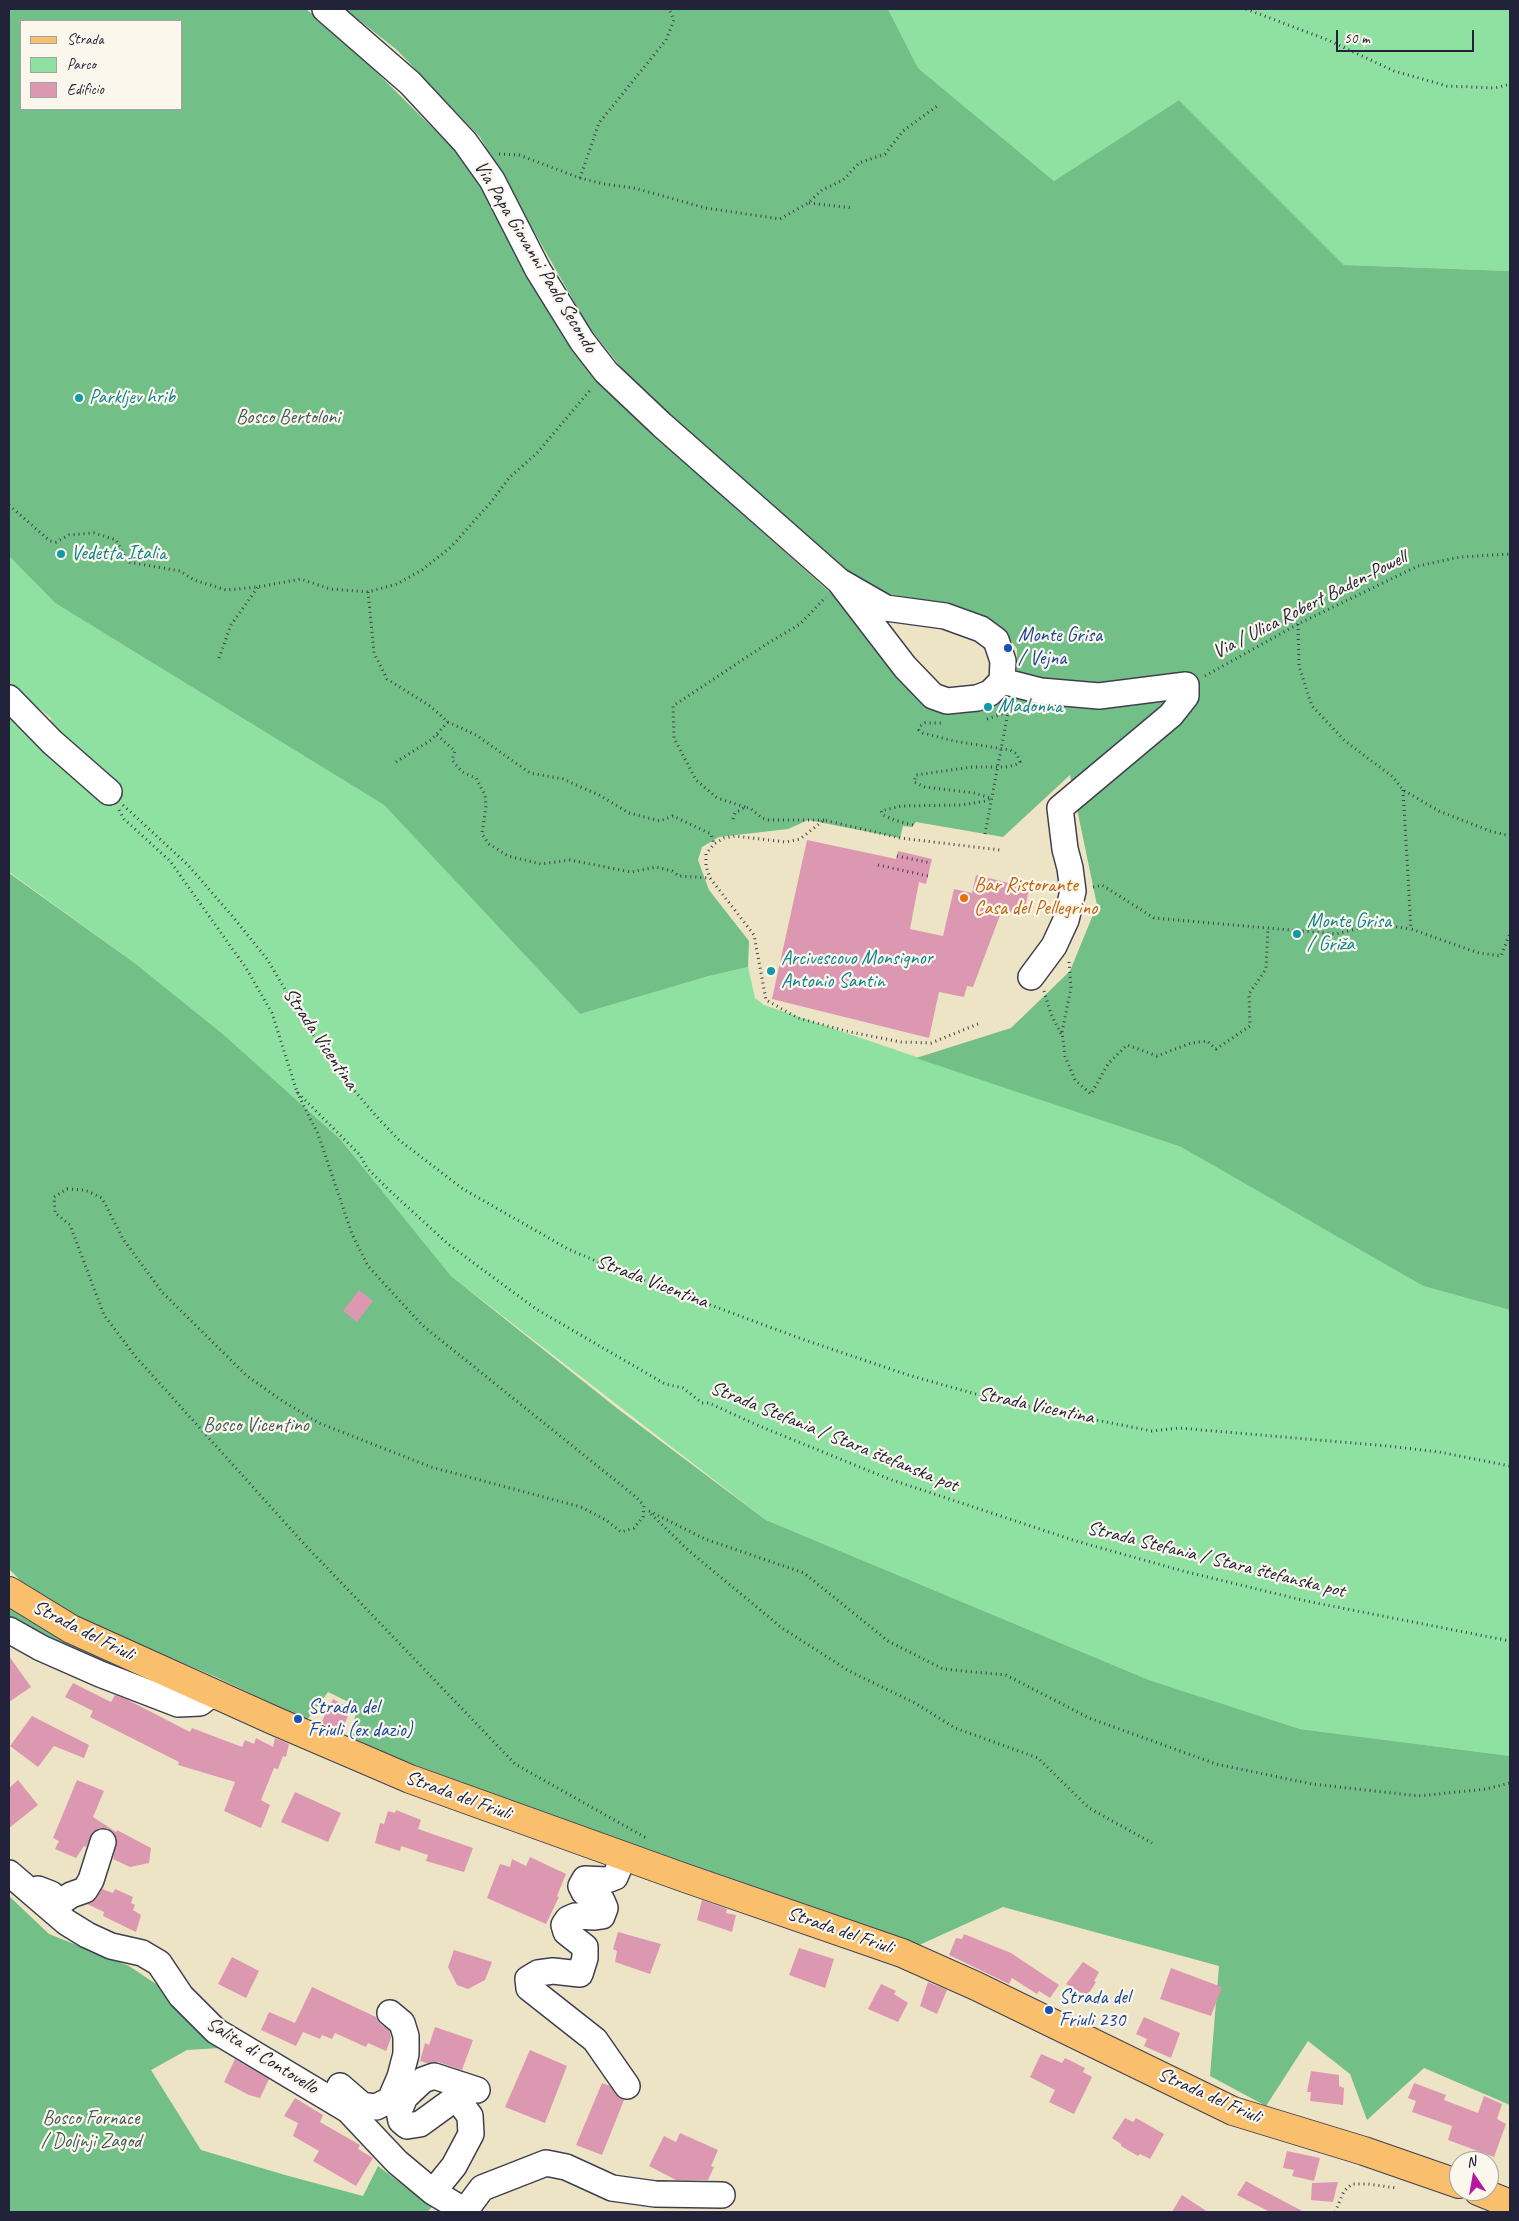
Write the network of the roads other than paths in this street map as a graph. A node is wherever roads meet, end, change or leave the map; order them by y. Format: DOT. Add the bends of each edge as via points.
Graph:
graph roads {
  1 [pos="325,9"];
  2 [pos="839,581"];
  3 [pos="1002,680"];
  4 [pos="9,698"];
  5 [pos="109,792"];
  6 [pos="1034,973"];
  7 [pos="9,1590"];
  8 [pos="9,1630"];
  9 [pos="213,1693"];
  10 [pos="102,1842"];
  11 [pos="624,1856"];
  12 [pos="9,1873"];
  13 [pos="31,1893"];
  14 [pos="390,2013"];
  15 [pos="627,2086"];
  16 [pos="477,2090"];
  17 [pos="318,2091"];
  18 [pos="1449,2181"];
  19 [pos="433,2192"];
  20 [pos="722,2195"];
  21 [pos="466,2212"];
  1 -- 2 [label="street, Via Papa Giovanni Paolo Secondo" via="410,83 479,160 538,270 582,341 606,372"];
  2 -- 3 [label="street, Via Papa Giovanni Paolo Secondo" via="886,608 945,616 981,629 996,640 1001,650"];
  2 -- 3 [label="street, Via Papa Giovanni Paolo Secondo" via="905,668 933,696 946,701 977,698 990,693"];
  3 -- 6 [label="street" via="1041,691 1099,696 1186,685 1186,696 1171,715 1060,808 1073,891 1059,936"];
  4 -- 5 [label="street" via="52,742"];
  7 -- 9 [label="main road, Strada del Friuli" via="71,1629"];
  8 -- 9 [label="street, Strada del Friuli" via="49,1652 178,1704 200,1703"];
  9 -- 11 [label="main road, Strada del Friuli" via="410,1779"];
  10 -- 13 [label="street" via="85,1890 61,1902 38,1889"];
  11 -- 15 [label="street" via="615,1877 585,1880 581,1886 589,1897 602,1901 605,1908 602,1916 575,1916 564,1925 566,1932 585,1947 580,1974 553,1971 538,1973 528,1979 529,1988 595,2040"];
  11 -- 18 [label="main road, Strada del Friuli" via="902,1953 1233,2111"];
  12 -- 13 [label="street, Salita di Contovello"];
  13 -- 17 [label="street, Salita di Contovello" via="87,1935 111,1946 142,1952 159,1962 181,1996 216,2031"];
  14 -- 17 [label="street" via="402,2023 406,2054 390,2100 376,2107 362,2105 325,2078"];
  16 -- 19 [label="street" via="434,2076 423,2080 405,2097 399,2111 401,2121 407,2126 420,2124 453,2100 461,2104 470,2116 470,2134 454,2166"];
  17 -- 19 [label="street, Salita di Contovello" via="348,2110 397,2162"];
  19 -- 21 [label="street, Salita di Contovello"];
  20 -- 21 [label="street" via="656,2194 612,2188 566,2167 546,2164 482,2188"];
}
